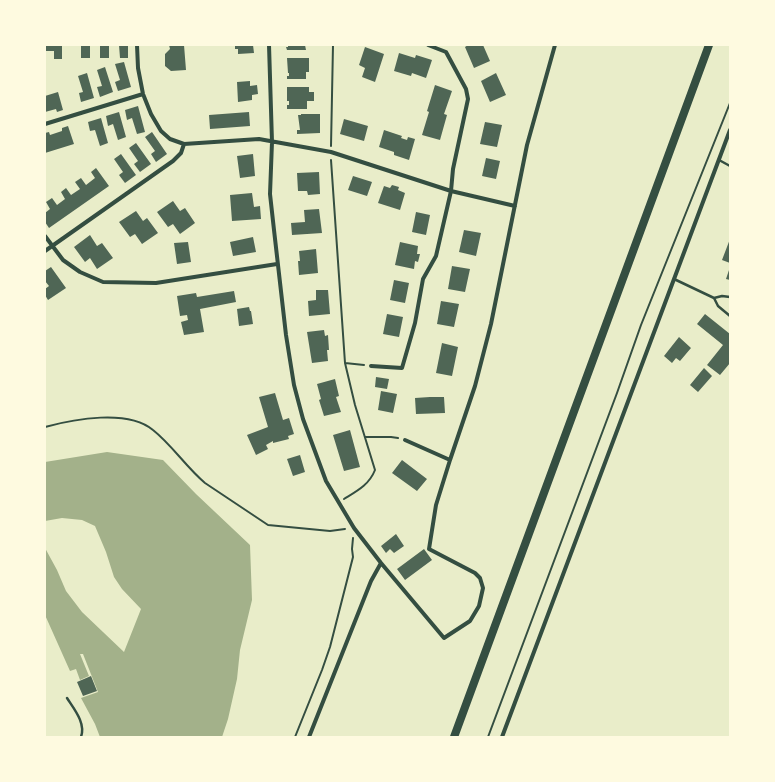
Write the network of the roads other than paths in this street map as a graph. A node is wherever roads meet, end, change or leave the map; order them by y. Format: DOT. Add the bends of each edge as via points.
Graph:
graph roads {
  1 [pos="137,45"];
  2 [pos="269,45"];
  3 [pos="428,45"];
  4 [pos="555,45"];
  5 [pos="709,45"];
  6 [pos="143,94"];
  7 [pos="45,124"];
  8 [pos="730,130"];
  9 [pos="272,142"];
  10 [pos="184,144"];
  11 [pos="719,160"];
  12 [pos="730,166"];
  13 [pos="451,191"];
  14 [pos="515,206"];
  15 [pos="45,236"];
  16 [pos="52,246"];
  17 [pos="45,251"];
  18 [pos="277,264"];
  19 [pos="674,278"];
  20 [pos="730,297"];
  21 [pos="714,298"];
  22 [pos="730,316"];
  23 [pos="371,366"];
  24 [pos="405,440"];
  25 [pos="450,460"];
  26 [pos="381,563"];
  27 [pos="67,698"];
  28 [pos="81,737"];
  29 [pos="309,737"];
  30 [pos="454,737"];
  31 [pos="502,737"];
  1 -- 6 [label="street"];
  2 -- 9 [label="street"];
  3 -- 13 [label="street" via="446,52 466,89 468,99"];
  4 -- 14 [label="street" via="527,145"];
  5 -- 30 [label="main road"];
  6 -- 7 [label="street"];
  6 -- 10 [label="street" via="161,131 170,139"];
  8 -- 11 [label="street"];
  9 -- 10 [label="street" via="259,139"];
  9 -- 13 [label="street" via="331,152"];
  9 -- 18 [label="street" via="270,194"];
  10 -- 16 [label="street" via="181,153 173,162"];
  11 -- 12 [label="lane"];
  11 -- 19 [label="street"];
  13 -- 14 [label="street"];
  13 -- 23 [label="street" via="436,256 423,279 415,322 402,368"];
  14 -- 25 [label="street" via="491,324 475,386"];
  15 -- 16 [label="street"];
  16 -- 17 [label="street"];
  16 -- 18 [label="street" via="63,260 80,272 103,282 156,283"];
  18 -- 26 [label="street" via="296,392 317,461 354,528"];
  19 -- 21 [label="lane"];
  19 -- 31 [label="street"];
  20 -- 21 [label="lane"];
  21 -- 22 [label="lane" via="718,306"];
  24 -- 25 [label="street"];
  25 -- 26 [label="street" via="436,505 429,550 480,578 483,588 479,606 470,621 444,638"];
  26 -- 29 [label="street" via="371,581"];
  27 -- 28 [label="lane" via="81,721"];
}
